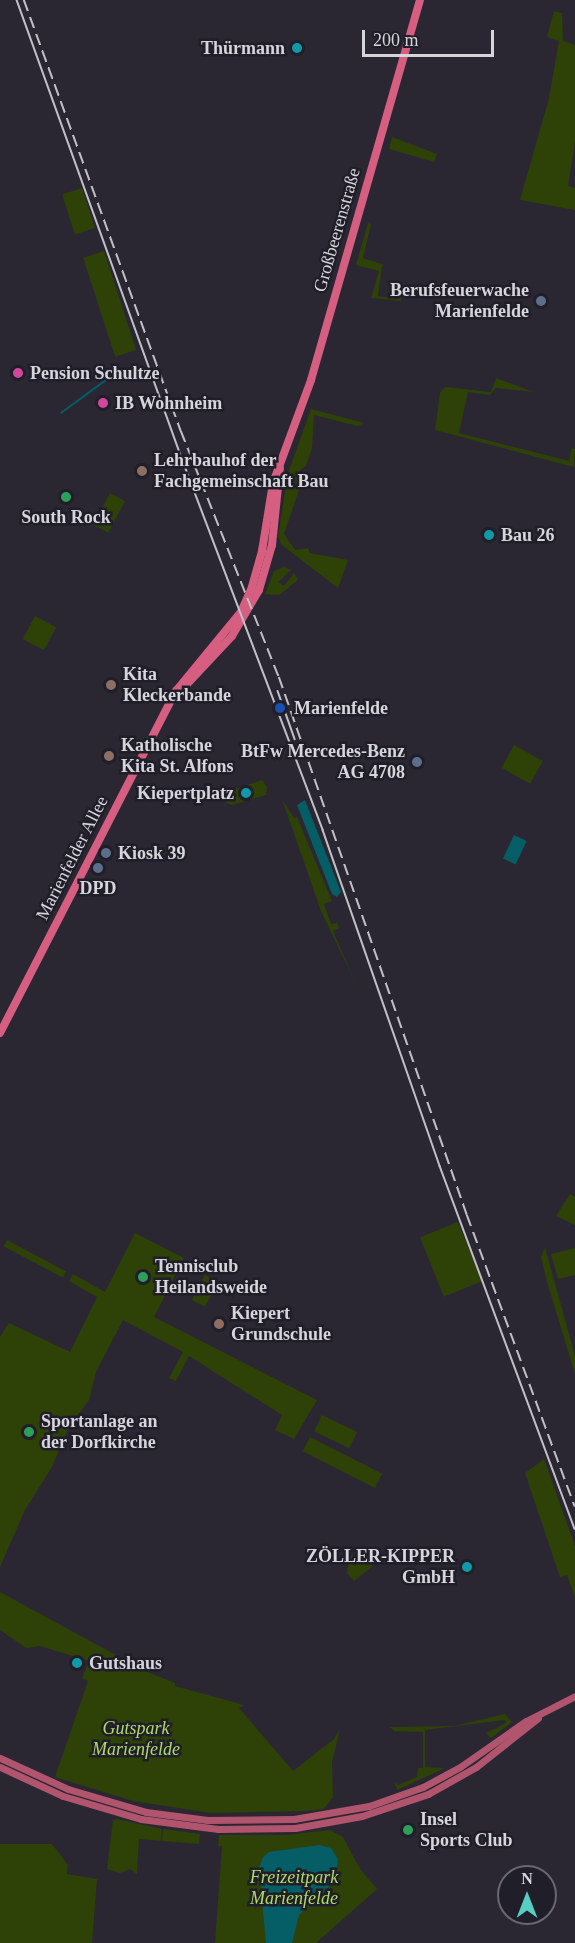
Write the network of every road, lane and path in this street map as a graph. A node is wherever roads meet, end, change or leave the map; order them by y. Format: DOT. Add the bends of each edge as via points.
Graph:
graph roads {
  1 [pos="420,0"];
  2 [pos="256,587"];
  3 [pos="0,1033"];
  4 [pos="575,1696"];
  5 [pos="524,1727"];
  6 [pos="0,1758"];
  7 [pos="0,1767"];
  8 [pos="369,1806"];
  9 [pos="372,1814"];
  10 [pos="323,1820"];
  1 -- 2 [label="main road, Großbeerenstraße" via="312,377 272,488"];
  2 -- 3 [label="main road, Marienfelder Allee" via="232,636 173,698"];
  4 -- 5 [label="main road"];
  5 -- 8 [label="main road" via="460,1767 406,1794"];
  5 -- 9 [label="main road" via="449,1783"];
  6 -- 10 [label="main road" via="68,1789 146,1812 243,1821"];
  7 -- 10 [label="main road" via="63,1796 162,1822 248,1830"];
  8 -- 9 [label="main road"];
  8 -- 10 [label="main road"];
  9 -- 10 [label="main road"];
}
